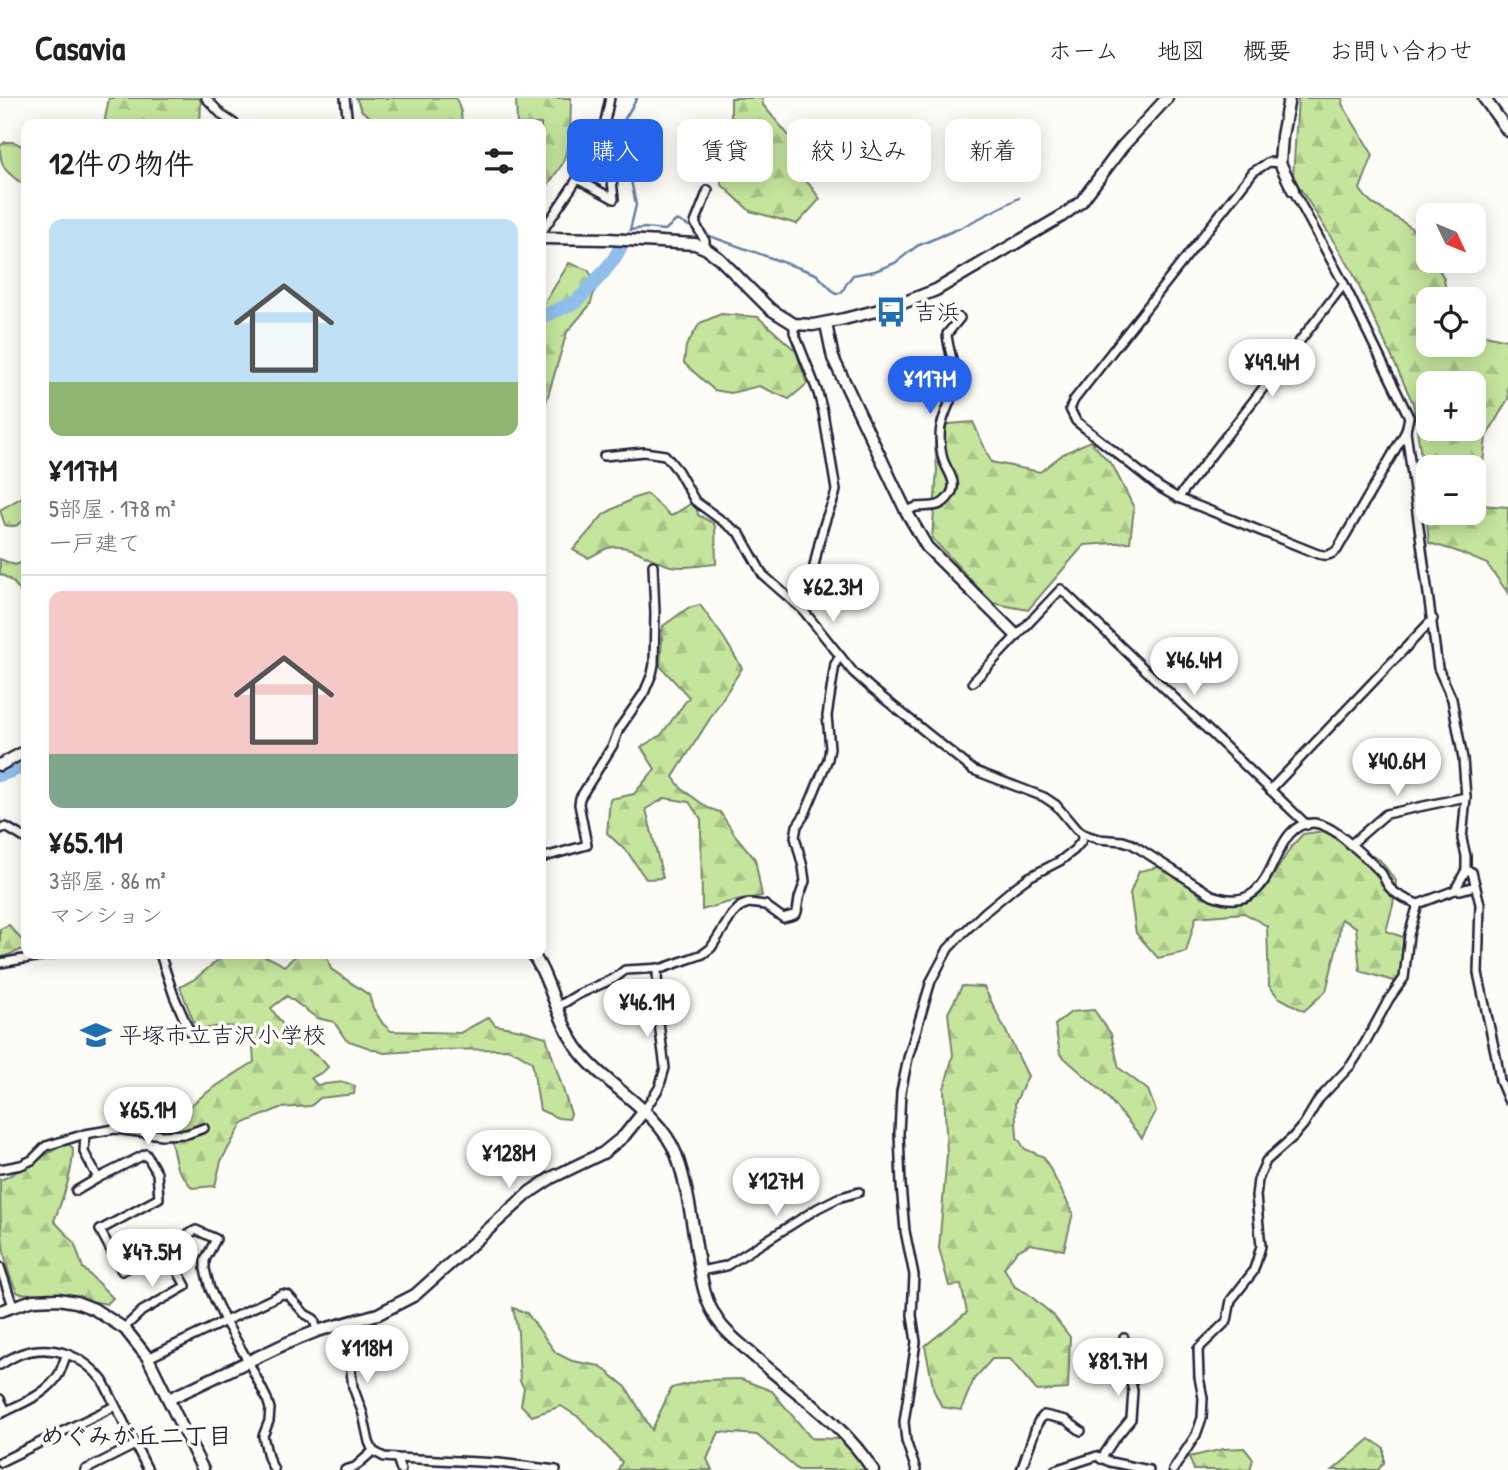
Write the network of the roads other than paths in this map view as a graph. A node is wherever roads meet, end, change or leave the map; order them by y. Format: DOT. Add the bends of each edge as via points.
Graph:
graph roads {
  1 [pos="206,98"];
  2 [pos="345,98"];
  3 [pos="610,98"];
  4 [pos="1167,98"];
  5 [pos="1289,98"];
  6 [pos="1485,98"];
  7 [pos="228,119"];
  8 [pos="347,119"];
  9 [pos="605,119"];
  10 [pos="1508,131"];
  11 [pos="1280,163"];
  12 [pos="575,182"];
  13 [pos="583,182"];
  14 [pos="612,182"];
  15 [pos="708,190"];
  16 [pos="1293,190"];
  17 [pos="546,226"];
  18 [pos="546,238"];
  19 [pos="705,248"];
  20 [pos="1343,284"];
  21 [pos="960,318"];
  22 [pos="794,324"];
  23 [pos="826,324"];
  24 [pos="1406,431"];
  25 [pos="604,456"];
  26 [pos="1178,498"];
  27 [pos="906,511"];
  28 [pos="653,565"];
  29 [pos="803,610"];
  30 [pos="1433,619"];
  31 [pos="1016,635"];
  32 [pos="840,656"];
  33 [pos="973,681"];
  34 [pos="21,754"];
  35 [pos="0,765"];
  36 [pos="1270,790"];
  37 [pos="1466,797"];
  38 [pos="1307,825"];
  39 [pos="0,828"];
  40 [pos="1083,834"];
  41 [pos="21,836"];
  42 [pos="1349,845"];
  43 [pos="546,857"];
  44 [pos="1466,870"];
  45 [pos="1475,886"];
  46 [pos="1455,890"];
  47 [pos="1418,904"];
  48 [pos="24,959"];
  49 [pos="162,959"];
  50 [pos="535,959"];
  51 [pos="0,963"];
  52 [pos="657,968"];
  53 [pos="556,1007"];
  54 [pos="193,1039"];
  55 [pos="1508,1100"];
  56 [pos="644,1111"];
  57 [pos="204,1128"];
  58 [pos="85,1134"];
  59 [pos="0,1169"];
  60 [pos="98,1178"];
  61 [pos="76,1191"];
  62 [pos="859,1192"];
  63 [pos="165,1248"];
  64 [pos="0,1267"];
  65 [pos="700,1271"];
  66 [pos="13,1306"];
  67 [pos="0,1311"];
  68 [pos="225,1321"];
  69 [pos="345,1324"];
  70 [pos="124,1328"];
  71 [pos="317,1331"];
  72 [pos="1124,1338"];
  73 [pos="67,1353"];
  74 [pos="148,1358"];
  75 [pos="248,1361"];
  76 [pos="0,1364"];
  77 [pos="0,1399"];
  78 [pos="169,1399"];
  79 [pos="115,1406"];
  80 [pos="3,1413"];
  81 [pos="1081,1431"];
  82 [pos="135,1445"];
  83 [pos="373,1451"];
  84 [pos="397,1458"];
  85 [pos="1101,1459"];
  86 [pos="0,1462"];
  87 [pos="85,1470"];
  88 [pos="148,1470"];
  89 [pos="203,1470"];
  90 [pos="274,1470"];
  91 [pos="345,1470"];
  92 [pos="401,1470"];
  93 [pos="556,1470"];
  94 [pos="873,1470"];
  95 [pos="916,1470"];
  96 [pos="1021,1470"];
  97 [pos="1055,1470"];
  98 [pos="1149,1470"];
  99 [pos="1174,1470"];
  1 -- 7 [label="street"];
  2 -- 8 [label="street"];
  3 -- 9 [label="street"];
  4 -- 23 [label="street" via="1122,147 1082,202 1062,216 936,290"];
  5 -- 11 [label="street"];
  6 -- 10 [label="street"];
  11 -- 16 [label="street"];
  11 -- 26 [label="street" via="1269,162 1253,172 1070,409 1076,421"];
  12 -- 17 [label="street"];
  13 -- 14 [label="street" via="614,199"];
  15 -- 19 [label="street" via="695,223"];
  16 -- 20 [label="street"];
  18 -- 19 [label="street" via="685,243"];
  19 -- 22 [label="street" via="770,309"];
  20 -- 24 [label="street" via="1409,417"];
  20 -- 26 [label="street"];
  21 -- 27 [label="street" via="947,334 956,377 941,425 942,457 954,482 953,491 931,508"];
  22 -- 23 [label="street"];
  22 -- 29 [label="street" via="823,412 836,490"];
  23 -- 27 [label="street" via="833,358"];
  24 -- 26 [label="street" via="1332,555 1318,554"];
  24 -- 30 [label="street"];
  25 -- 29 [label="street" via="665,455 695,501 740,534 763,575"];
  27 -- 31 [label="street" via="927,547"];
  28 -- 43 [label="street" via="652,674 580,797 587,845"];
  29 -- 32 [label="street"];
  30 -- 36 [label="street"];
  30 -- 37 [label="street" via="1438,668 1452,699"];
  31 -- 33 [label="street"];
  31 -- 36 [label="street" via="1061,589"];
  32 -- 40 [label="street" via="853,673 973,770 1044,797"];
  32 -- 52 [label="street" via="827,716 828,759 795,837 805,881 797,912 783,918 765,905 741,906 703,954"];
  34 -- 35 [label="street"];
  36 -- 38 [label="street"];
  37 -- 42 [label="street" via="1386,814"];
  37 -- 44 [label="street" via="1462,839"];
  38 -- 40 [label="street" via="1285,840 1266,880 1255,892 1235,900 1212,895 1132,844"];
  38 -- 42 [label="street" via="1325,826"];
  39 -- 41 [label="street"];
  40 -- 95 [label="street" via="1074,850 1028,877 948,949 931,981 908,1058 901,1092 899,1146 905,1231 914,1275 916,1342 904,1422"];
  42 -- 47 [label="street" via="1399,896"];
  44 -- 45 [label="street" via="1472,872"];
  44 -- 46 [label="street"];
  45 -- 46 [label="street"];
  45 -- 55 [label="street" via="1480,913 1478,973"];
  46 -- 47 [label="street"];
  47 -- 99 [label="street" via="1404,978 1351,1065 1262,1170 1256,1196 1261,1246 1257,1260 1231,1300 1227,1321 1198,1349 1202,1418"];
  48 -- 51 [label="street"];
  49 -- 54 [label="street"];
  50 -- 53 [label="street"];
  52 -- 53 [label="street" via="625,970"];
  52 -- 56 [label="street" via="666,1068"];
  53 -- 56 [label="street" via="584,1057"];
  56 -- 65 [label="street" via="674,1151"];
  56 -- 69 [label="street" via="603,1153 530,1192 415,1295"];
  57 -- 58 [label="street" via="187,1135 115,1129"];
  58 -- 59 [label="street" via="46,1146 21,1165"];
  58 -- 60 [label="street" via="84,1152"];
  60 -- 61 [label="street"];
  60 -- 63 [label="street" via="146,1154 157,1174 159,1198 100,1230 122,1270"];
  62 -- 65 [label="street" via="818,1208 726,1266"];
  63 -- 68 [label="street" via="196,1230 216,1239 205,1269"];
  63 -- 70 [label="street" via="186,1286 142,1311"];
  64 -- 66 [label="street"];
  65 -- 94 [label="street" via="714,1315 727,1331 836,1425"];
  66 -- 67 [label="street"];
  66 -- 70 [label="street" via="58,1298 94,1309"];
  68 -- 71 [label="street" via="282,1294 314,1319"];
  68 -- 74 [label="street"];
  68 -- 75 [label="street"];
  69 -- 71 [label="street"];
  69 -- 83 [label="street" via="353,1387"];
  70 -- 74 [label="street"];
  71 -- 75 [label="street"];
  72 -- 85 [label="street" via="1133,1391 1131,1419"];
  73 -- 76 [label="street" via="36,1351"];
  73 -- 79 [label="street" via="94,1369"];
  73 -- 80 [label="street" via="52,1384"];
  74 -- 78 [label="street"];
  75 -- 78 [label="street"];
  75 -- 90 [label="street" via="270,1409 263,1436"];
  77 -- 80 [label="street"];
  78 -- 89 [label="street"];
  79 -- 82 [label="street"];
  79 -- 86 [label="street"];
  81 -- 96 [label="street" via="1066,1420 1044,1415"];
  82 -- 87 [label="street"];
  82 -- 88 [label="street"];
  83 -- 84 [label="street"];
  83 -- 91 [label="street"];
  84 -- 92 [label="street"];
  84 -- 93 [label="street"];
  85 -- 97 [label="street"];
  85 -- 98 [label="street"];
}
